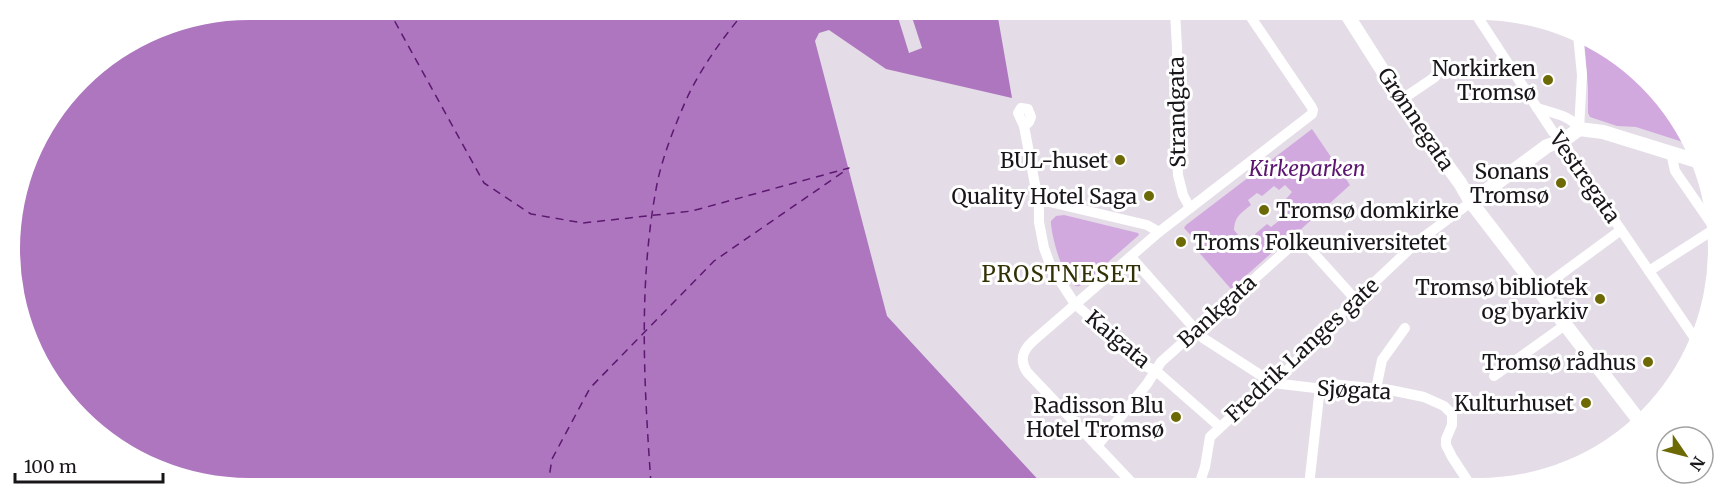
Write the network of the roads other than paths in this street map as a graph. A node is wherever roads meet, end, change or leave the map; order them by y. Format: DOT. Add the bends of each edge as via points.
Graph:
graph roads {
  1 [pos="1174,20"];
  2 [pos="1253,20"];
  3 [pos="1350,20"];
  4 [pos="1480,20"];
  5 [pos="1579,42"];
  6 [pos="1435,77"];
  7 [pos="1401,100"];
  8 [pos="1537,108"];
  9 [pos="1024,126"];
  10 [pos="1579,129"];
  11 [pos="1564,140"];
  12 [pos="1671,153"];
  13 [pos="1689,159"];
  14 [pos="1037,199"];
  15 [pos="1471,202"];
  16 [pos="1190,208"];
  17 [pos="1705,216"];
  18 [pos="1621,230"];
  19 [pos="1159,232"];
  20 [pos="1707,232"];
  21 [pos="1131,257"];
  22 [pos="1649,271"];
  23 [pos="1538,291"];
  24 [pos="1356,300"];
  25 [pos="1075,304"];
  26 [pos="1565,325"];
  27 [pos="1405,328"];
  28 [pos="1195,331"];
  29 [pos="1691,333"];
  30 [pos="1155,370"];
  31 [pos="1494,376"];
  32 [pos="1273,383"];
  33 [pos="1320,387"];
  34 [pos="1376,389"];
  35 [pos="1635,415"];
  36 [pos="1220,427"];
  37 [pos="1097,446"];
  38 [pos="1127,478"];
  39 [pos="1201,478"];
  40 [pos="1310,478"];
  41 [pos="1466,478"];
  1 -- 16 [label="street, Strandgata" via="1178,175 1182,195"];
  2 -- 16 [label="street" via="1311,106 1312,114"];
  3 -- 7 [label="street, Grønnegata"];
  4 -- 8 [label="street, Vestregata"];
  5 -- 10 [label="street" via="1582,75"];
  6 -- 7 [label="street"];
  7 -- 15 [label="street, Grønnegata"];
  8 -- 10 [label="street" via="1570,118"];
  8 -- 11 [label="street, Vestregata" via="1553,132"];
  9 -- 14 [label="street, Kaigata"];
  10 -- 11 [label="street, Fredrik Langes gate"];
  10 -- 12 [label="street" via="1604,132"];
  11 -- 15 [label="street, Fredrik Langes gate" via="1547,147"];
  11 -- 18 [label="street, Vestregata"];
  12 -- 13 [label="street"];
  12 -- 17 [label="street" via="1676,171"];
  14 -- 19 [label="street" via="1147,225"];
  14 -- 25 [label="street, Kaigata" via="1048,260"];
  15 -- 23 [label="street, Grønnegata"];
  15 -- 24 [label="street, Fredrik Langes gate" via="1417,242"];
  16 -- 19 [label="street"];
  18 -- 22 [label="street, Vestregata"];
  18 -- 23 [label="street"];
  19 -- 21 [label="street"];
  20 -- 22 [label="street"];
  21 -- 25 [label="street"];
  21 -- 28 [label="street, Sjøgata"];
  22 -- 29 [label="street, Vestregata"];
  23 -- 26 [label="street, Grønnegata"];
  24 -- 28 [label="street, Bankgata" via="1300,238"];
  24 -- 32 [label="street, Fredrik Langes gate"];
  25 -- 30 [label="street, Kaigata"];
  25 -- 37 [label="street" via="1025,350 1023,364"];
  26 -- 31 [label="street"];
  26 -- 35 [label="street, Grønnegata"];
  27 -- 34 [label="street" via="1382,360"];
  28 -- 30 [label="street, Bankgata"];
  28 -- 32 [label="street, Sjøgata"];
  30 -- 36 [label="street, Kaigata"];
  30 -- 37 [label="street, Bankgata"];
  32 -- 33 [label="street, Sjøgata"];
  32 -- 36 [label="street, Fredrik Langes gate"];
  33 -- 34 [label="street, Sjøgata" via="1331,384"];
  33 -- 40 [label="street"];
  34 -- 41 [label="street, Sjøgata" via="1424,397 1444,406 1453,421 1446,439 1448,450"];
  36 -- 39 [label="street, Fredrik Langes gate" via="1210,437"];
  37 -- 38 [label="street"];
}
